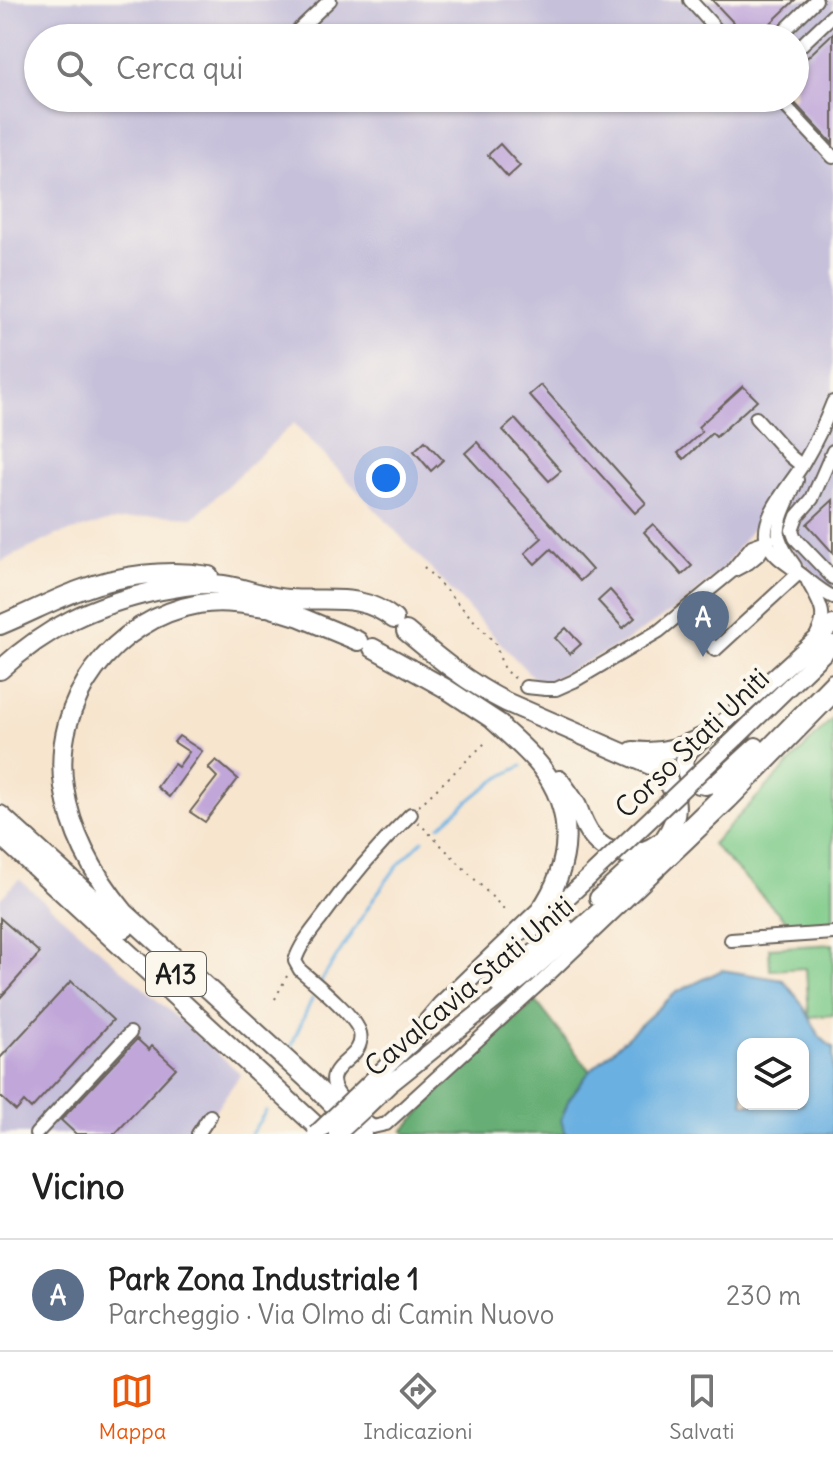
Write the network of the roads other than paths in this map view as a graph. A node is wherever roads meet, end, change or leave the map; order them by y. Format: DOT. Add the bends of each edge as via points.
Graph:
graph roads {
  1 [pos="330,0"];
  2 [pos="690,0"];
  3 [pos="816,0"];
  4 [pos="833,15"];
  5 [pos="305,24"];
  6 [pos="711,24"];
  7 [pos="791,24"];
  8 [pos="809,38"];
  9 [pos="791,112"];
  10 [pos="833,157"];
  11 [pos="833,393"];
  12 [pos="833,402"];
  13 [pos="756,418"];
  14 [pos="833,451"];
  15 [pos="802,466"];
  16 [pos="773,539"];
  17 [pos="802,576"];
  18 [pos="833,578"];
  19 [pos="203,585"];
  20 [pos="833,597"];
  21 [pos="284,599"];
  22 [pos="266,607"];
  23 [pos="684,612"];
  24 [pos="833,624"];
  25 [pos="0,625"];
  26 [pos="812,643"];
  27 [pos="833,644"];
  28 [pos="0,670"];
  29 [pos="833,672"];
  30 [pos="833,682"];
  31 [pos="526,687"];
  32 [pos="833,697"];
  33 [pos="492,719"];
  34 [pos="777,725"];
  35 [pos="714,731"];
  36 [pos="595,742"];
  37 [pos="411,814"];
  38 [pos="0,815"];
  39 [pos="0,835"];
  40 [pos="662,840"];
  41 [pos="635,879"];
  42 [pos="586,880"];
  43 [pos="833,933"];
  44 [pos="731,940"];
  45 [pos="130,1033"];
  46 [pos="409,1044"];
  47 [pos="389,1085"];
  48 [pos="357,1105"];
  49 [pos="210,1116"];
  50 [pos="36,1134"];
  51 [pos="198,1134"];
  52 [pos="316,1134"];
  53 [pos="325,1134"];
  54 [pos="337,1134"];
  55 [pos="352,1134"];
  56 [pos="362,1134"];
  1 -- 5 [label="street"];
  2 -- 6 [label="street"];
  3 -- 7 [label="street"];
  4 -- 8 [label="street"];
  9 -- 10 [label="street"];
  11 -- 15 [label="street"];
  12 -- 15 [label="street"];
  13 -- 15 [label="street"];
  14 -- 18 [label="street" via="792,530"];
  15 -- 16 [label="street"];
  16 -- 17 [label="street"];
  16 -- 23 [label="street"];
  17 -- 20 [label="street"];
  17 -- 23 [label="street" via="715,650"];
  17 -- 26 [label="street" via="824,616"];
  19 -- 21 [label="highway"];
  19 -- 22 [label="highway"];
  19 -- 28 [label="highway" via="136,596 81,614 21,650"];
  21 -- 25 [label="highway" via="213,577 150,575 79,590"];
  21 -- 36 [label="highway" via="367,603 482,691"];
  22 -- 33 [label="highway" via="366,644"];
  22 -- 56 [label="highway, A13" via="223,602 183,608 144,623 113,646 87,680 69,719 62,773 66,797 86,855 125,913"];
  23 -- 31 [label="street" via="574,681 556,689"];
  24 -- 26 [label="main road"];
  26 -- 35 [label="main road"];
  27 -- 42 [label="main road, Corso Stati Uniti, bridge"];
  29 -- 34 [label="main road"];
  30 -- 41 [label="main road, Corso Stati Uniti"];
  32 -- 37 [label="street" via="572,954 386,1124 373,1127 332,1084 360,1042 360,1033 352,1018 295,961 347,881"];
  33 -- 40 [label="highway" via="547,765 603,847 633,854"];
  33 -- 46 [label="highway" via="541,766 559,797 566,831 563,866 540,911"];
  34 -- 35 [label="main road" via="721,780 699,785 686,774 684,761"];
  34 -- 40 [label="main road"];
  35 -- 36 [label="highway" via="666,752"];
  36 -- 40 [label="highway" via="648,763 667,778 676,806 673,824"];
  38 -- 55 [label="highway, A13"];
  39 -- 53 [label="highway, A13"];
  40 -- 47 [label="main road"];
  41 -- 47 [label="main road, Cavalcavia Stati Uniti" via="529,973"];
  42 -- 46 [label="main road, Cavalcavia Stati Uniti"];
  43 -- 44 [label="street"];
  45 -- 50 [label="street"];
  46 -- 48 [label="main road, Cavalcavia Stati Uniti"];
  47 -- 48 [label="main road, Cavalcavia Stati Uniti"];
  48 -- 52 [label="main road, Cavalcavia Stati Uniti, bridge"];
  48 -- 54 [label="main road, Cavalcavia Stati Uniti, bridge"];
  49 -- 51 [label="street"];
}
